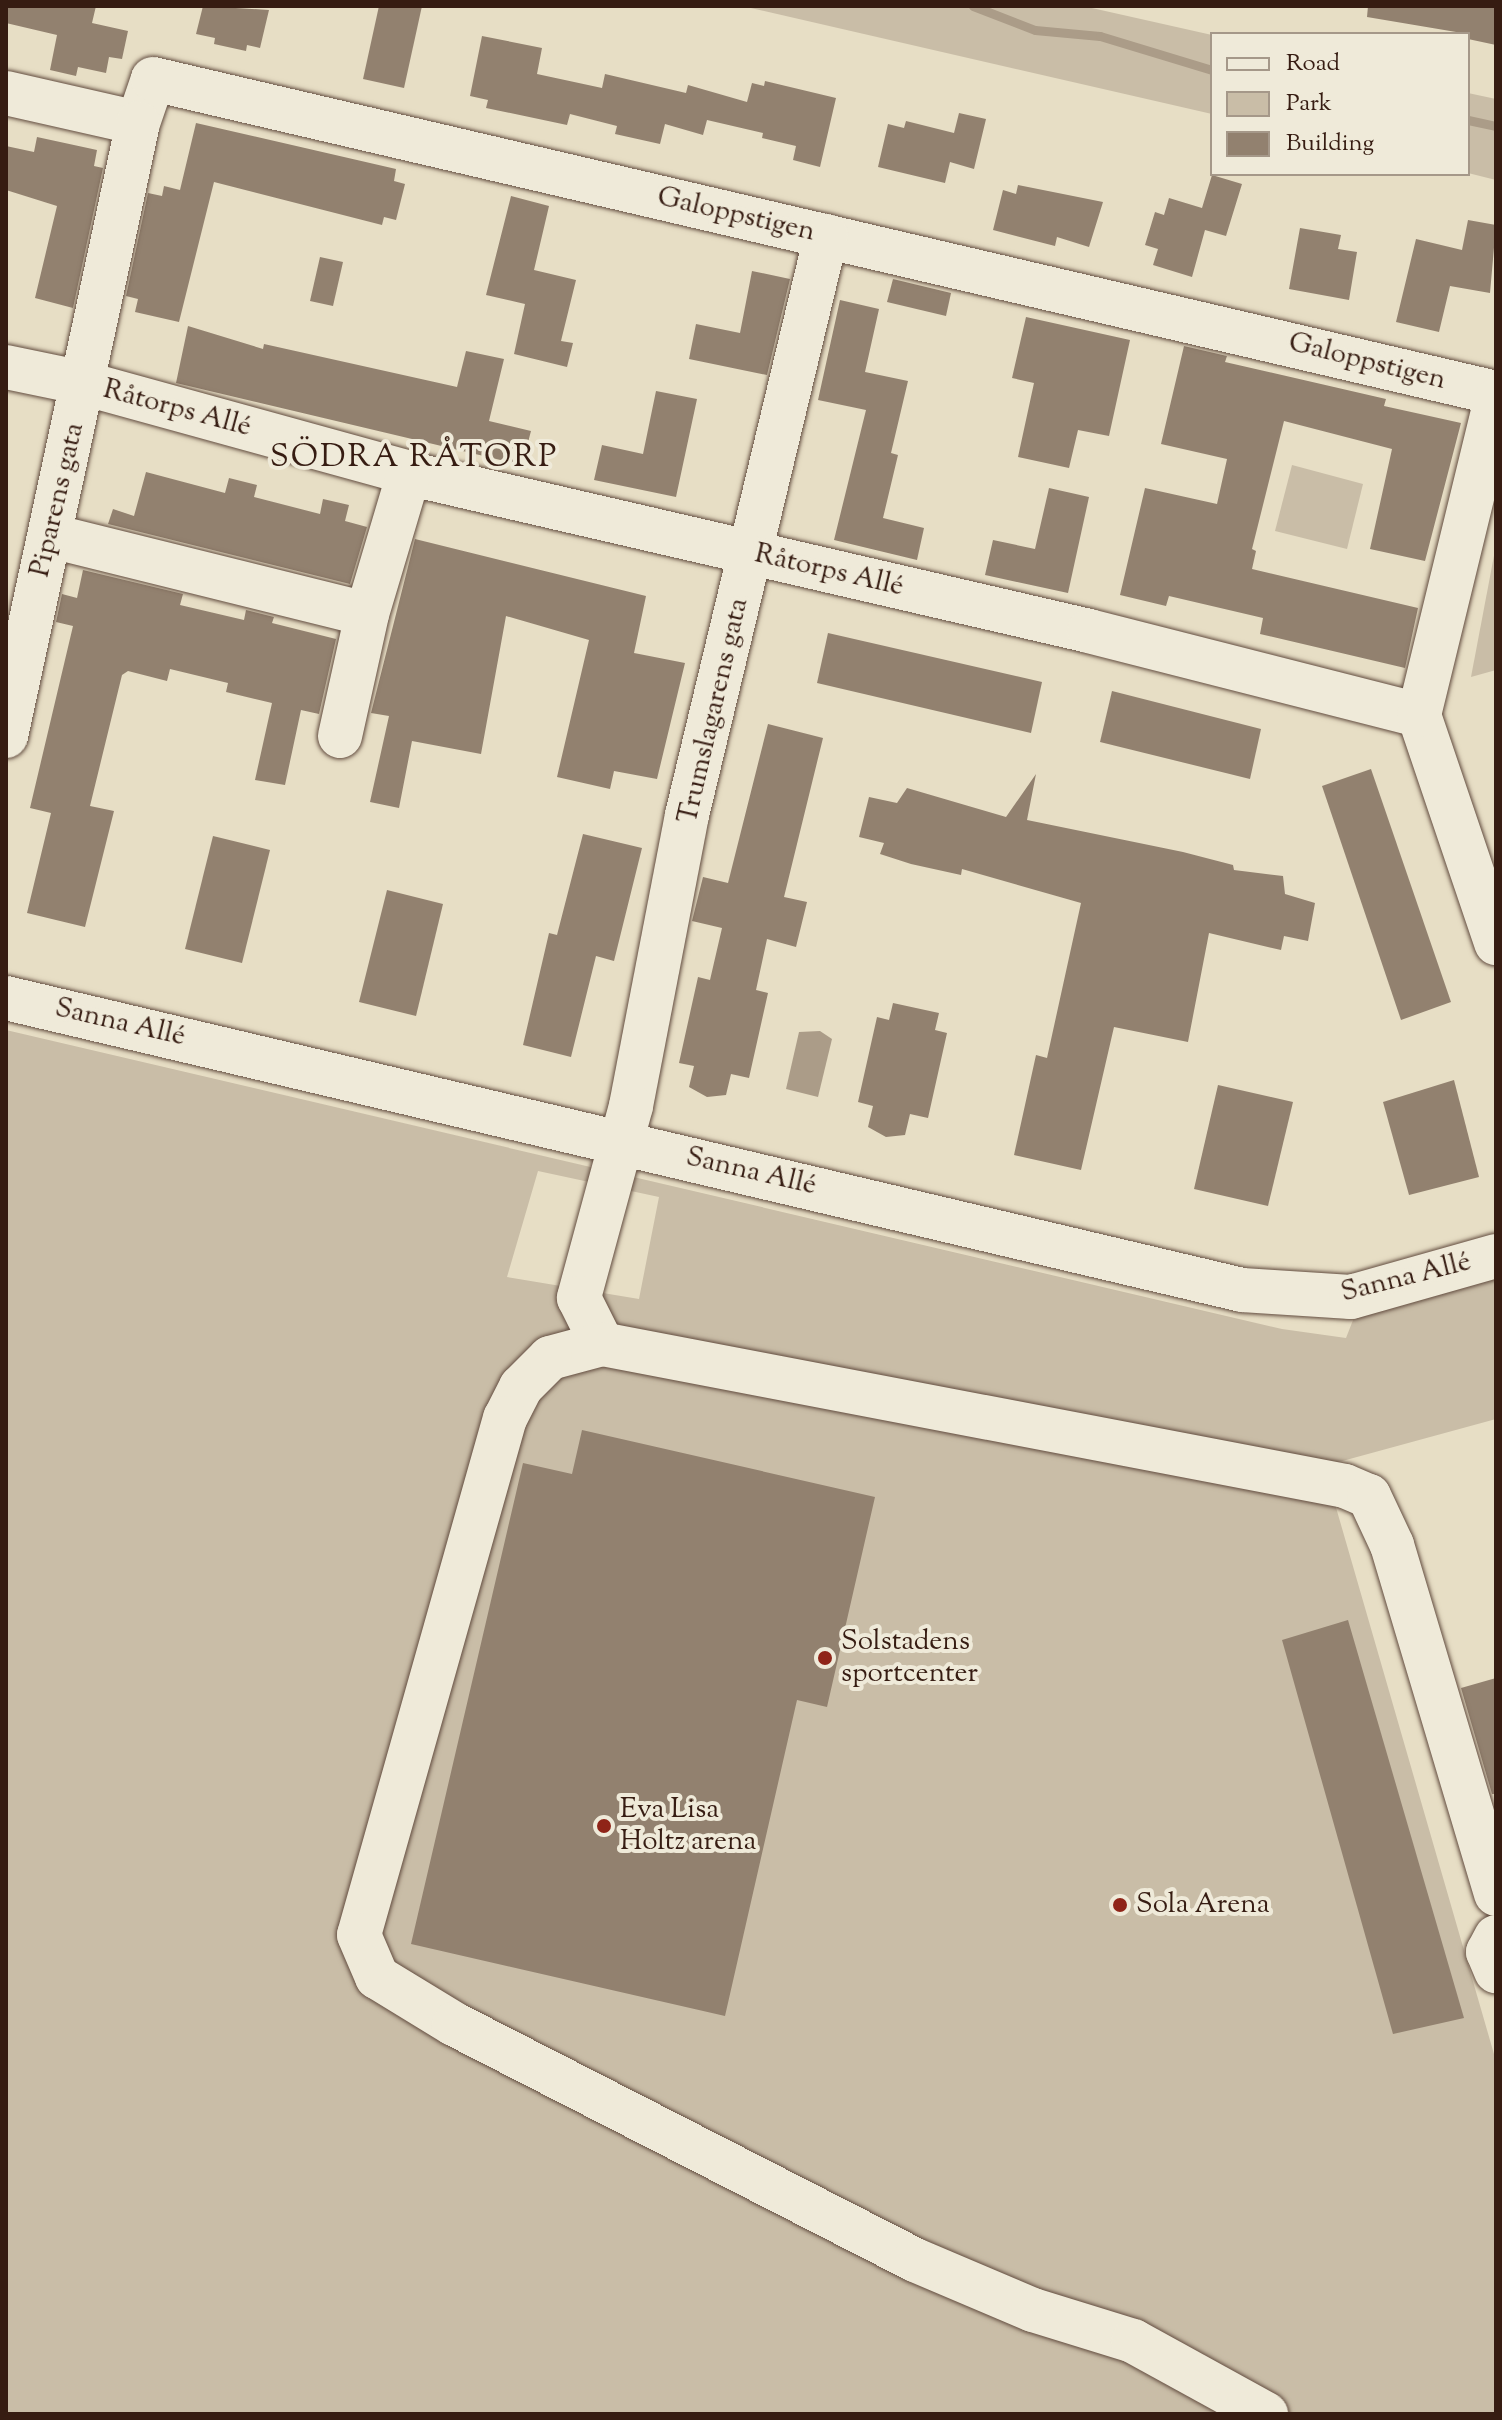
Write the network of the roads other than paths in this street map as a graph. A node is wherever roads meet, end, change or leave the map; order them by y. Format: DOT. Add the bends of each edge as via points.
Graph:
graph roads {
  1 [pos="6,93"];
  2 [pos="138,123"];
  3 [pos="826,236"];
  4 [pos="6,367"];
  5 [pos="83,383"];
  6 [pos="1496,393"];
  7 [pos="1496,400"];
  8 [pos="409,473"];
  9 [pos="51,536"];
  10 [pos="749,552"];
  11 [pos="367,614"];
  12 [pos="1419,715"];
  13 [pos="6,736"];
  14 [pos="340,736"];
  15 [pos="1496,943"];
  16 [pos="6,998"];
  17 [pos="622,1141"];
  18 [pos="1496,1256"];
  19 [pos="579,1298"];
  20 [pos="602,1344"];
  21 [pos="550,1358"];
  22 [pos="1496,1894"];
  23 [pos="1496,1937"];
  24 [pos="1496,1971"];
  25 [pos="1266,2414"];
  1 -- 2 [label="street"];
  2 -- 3 [label="street, Galoppstigen" via="153,79"];
  2 -- 5 [label="street, Piparens gata"];
  3 -- 6 [label="street, Galoppstigen"];
  3 -- 10 [label="street, Trumslagarens gata"];
  4 -- 5 [label="street, Råtorps Allé"];
  5 -- 8 [label="street, Råtorps Allé"];
  5 -- 9 [label="street, Piparens gata"];
  7 -- 12 [label="street"];
  8 -- 10 [label="street, Råtorps Allé"];
  8 -- 11 [label="street"];
  9 -- 11 [label="street"];
  9 -- 13 [label="street, Piparens gata"];
  10 -- 12 [label="street, Råtorps Allé"];
  10 -- 17 [label="street, Trumslagarens gata" via="687,815 669,931"];
  11 -- 14 [label="street"];
  12 -- 15 [label="street"];
  16 -- 17 [label="street, Sanna Allé"];
  17 -- 18 [label="street, Sanna Allé" via="1242,1290 1351,1297"];
  17 -- 19 [label="street, Trumslagarens gata"];
  19 -- 20 [label="street"];
  19 -- 21 [label="street, Trumslagarens gata" via="561,1313"];
  20 -- 21 [label="street"];
  20 -- 22 [label="street" via="1345,1486 1369,1496 1392,1545"];
  21 -- 25 [label="street" via="521,1387 505,1418 359,1935 377,1977 454,2024 915,2260 1033,2310 1133,2341"];
  23 -- 24 [label="street" via="1488,1952"];
}
